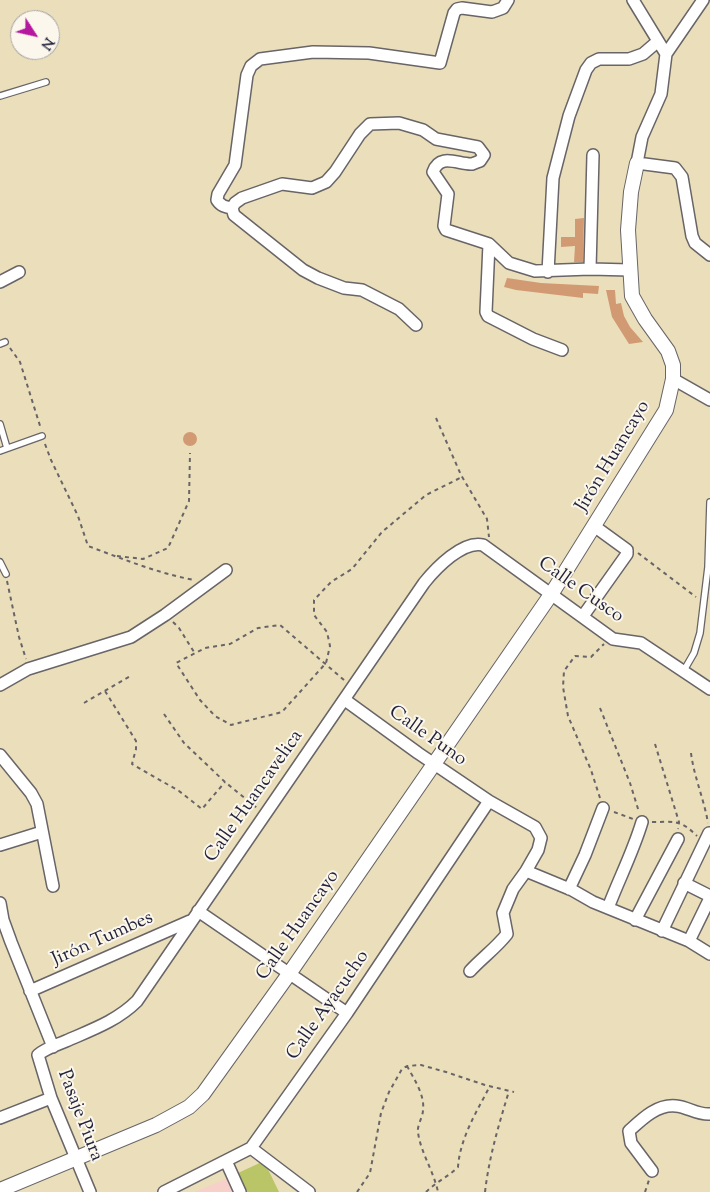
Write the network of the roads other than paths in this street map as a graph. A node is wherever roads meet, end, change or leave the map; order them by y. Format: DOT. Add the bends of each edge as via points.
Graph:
graph roads {
  1 [pos="508,0"];
  2 [pos="633,0"];
  3 [pos="703,0"];
  4 [pos="657,42"];
  5 [pos="666,54"];
  6 [pos="46,82"];
  7 [pos="0,96"];
  8 [pos="592,155"];
  9 [pos="637,163"];
  10 [pos="232,208"];
  11 [pos="489,244"];
  12 [pos="710,255"];
  13 [pos="590,269"];
  14 [pos="630,270"];
  15 [pos="19,272"];
  16 [pos="548,272"];
  17 [pos="0,282"];
  18 [pos="416,324"];
  19 [pos="562,350"];
  20 [pos="673,380"];
  21 [pos="710,400"];
  22 [pos="0,424"];
  23 [pos="42,436"];
  24 [pos="7,448"];
  25 [pos="0,451"];
  26 [pos="710,502"];
  27 [pos="594,526"];
  28 [pos="487,547"];
  29 [pos="0,562"];
  30 [pos="226,570"];
  31 [pos="6,574"];
  32 [pos="552,593"];
  33 [pos="583,616"];
  34 [pos="683,672"];
  35 [pos="0,684"];
  36 [pos="710,689"];
  37 [pos="345,700"];
  38 [pos="0,757"];
  39 [pos="433,764"];
  40 [pos="489,801"];
  41 [pos="603,808"];
  42 [pos="642,822"];
  43 [pos="42,832"];
  44 [pos="707,838"];
  45 [pos="678,839"];
  46 [pos="0,845"];
  47 [pos="526,871"];
  48 [pos="684,884"];
  49 [pos="54,886"];
  50 [pos="569,889"];
  51 [pos="710,897"];
  52 [pos="0,903"];
  53 [pos="608,908"];
  54 [pos="198,911"];
  55 [pos="636,920"];
  56 [pos="190,921"];
  57 [pos="662,930"];
  58 [pos="689,941"];
  59 [pos="710,954"];
  60 [pos="470,971"];
  61 [pos="289,974"];
  62 [pos="30,991"];
  63 [pos="347,1013"];
  64 [pos="52,1047"];
  65 [pos="40,1053"];
  66 [pos="51,1098"];
  67 [pos="710,1114"];
  68 [pos="0,1118"];
  69 [pos="251,1148"];
  70 [pos="76,1159"];
  71 [pos="226,1161"];
  72 [pos="652,1171"];
  73 [pos="0,1190"];
  74 [pos="90,1192"];
  75 [pos="164,1192"];
  76 [pos="240,1192"];
  77 [pos="309,1192"];
  1 -- 10 [label="street" via="503,8 492,12 457,9 440,63 369,53 313,52 260,59 251,66 247,75 235,165 218,194 220,204"];
  2 -- 4 [label="street"];
  3 -- 5 [label="street"];
  4 -- 5 [label="street"];
  4 -- 16 [label="street" via="643,54 629,59 599,60 586,70 568,116 553,178"];
  5 -- 9 [label="street" via="661,94 642,137"];
  6 -- 7 [label="lane"];
  8 -- 13 [label="street"];
  9 -- 12 [label="street" via="675,168 682,177 692,236 695,243"];
  9 -- 14 [label="street, Jirón Huancayo" via="628,230"];
  10 -- 11 [label="street" via="242,198 282,184 312,188 326,182 370,124 399,123 423,130 436,139 478,147 484,155 472,164 456,160 440,162 433,172 448,194 446,230"];
  10 -- 18 [label="street" via="234,215 303,270 344,288 362,290 399,309"];
  11 -- 16 [label="street" via="509,263 535,272"];
  11 -- 19 [label="street" via="488,316"];
  13 -- 14 [label="street"];
  13 -- 16 [label="street"];
  14 -- 20 [label="street, Jirón Huancayo" via="632,296 668,351 673,365"];
  15 -- 17 [label="street"];
  20 -- 21 [label="street"];
  20 -- 27 [label="street, Jirón Huancayo" via="666,410"];
  22 -- 24 [label="lane"];
  23 -- 24 [label="lane"];
  24 -- 25 [label="lane"];
  26 -- 34 [label="lane" via="708,567 700,633"];
  27 -- 32 [label="street, Jirón Huancayo"];
  27 -- 33 [label="street" via="627,550 627,554"];
  28 -- 32 [label="street, Calle Cusco"];
  28 -- 37 [label="street, Calle Huancavelica" via="471,545 430,576"];
  29 -- 31 [label="lane"];
  30 -- 35 [label="street" via="131,637 28,669"];
  32 -- 33 [label="street, Calle Cusco"];
  32 -- 39 [label="street, Calle Huancayo"];
  33 -- 34 [label="street, Calle Cusco" via="613,639 641,643"];
  34 -- 36 [label="street, Calle Cusco"];
  37 -- 39 [label="street, Calle Puno"];
  37 -- 54 [label="street, Calle Huancavelica"];
  38 -- 43 [label="street" via="32,793"];
  39 -- 40 [label="street, Calle Puno"];
  39 -- 61 [label="street, Calle Huancayo"];
  40 -- 47 [label="street, Calle Puno" via="535,827 541,838"];
  40 -- 63 [label="street, Calle Ayacucho"];
  41 -- 50 [label="street" via="586,855"];
  42 -- 53 [label="street"];
  43 -- 46 [label="street"];
  43 -- 49 [label="street"];
  44 -- 48 [label="street"];
  45 -- 55 [label="street"];
  47 -- 50 [label="street"];
  47 -- 60 [label="street" via="513,889 503,913 507,934"];
  48 -- 51 [label="street"];
  48 -- 57 [label="street"];
  50 -- 53 [label="street"];
  51 -- 58 [label="street"];
  52 -- 62 [label="street" via="10,942"];
  53 -- 55 [label="street"];
  54 -- 56 [label="street, Calle Huancavelica"];
  54 -- 61 [label="street"];
  55 -- 57 [label="street"];
  56 -- 62 [label="street, Jirón Tumbes"];
  56 -- 64 [label="street, Calle Huancavelica" via="128,1010 112,1021"];
  57 -- 58 [label="street"];
  58 -- 59 [label="street"];
  61 -- 63 [label="street"];
  61 -- 70 [label="street, Calle Huancayo" via="194,1103 163,1122"];
  62 -- 64 [label="street"];
  63 -- 69 [label="street, Calle Ayacucho"];
  64 -- 65 [label="street, Calle Huancavelica"];
  65 -- 66 [label="street, Pasaje Piura" via="38,1056"];
  66 -- 68 [label="street"];
  66 -- 70 [label="street, Pasaje Piura"];
  67 -- 72 [label="street" via="676,1106 660,1108 629,1131 631,1142"];
  69 -- 71 [label="street, Calle Ayacucho"];
  69 -- 77 [label="street"];
  70 -- 73 [label="street, Calle Huancayo"];
  70 -- 74 [label="street, Pasaje Piura"];
  71 -- 75 [label="street, Calle Ayacucho"];
  71 -- 76 [label="street"];
}
